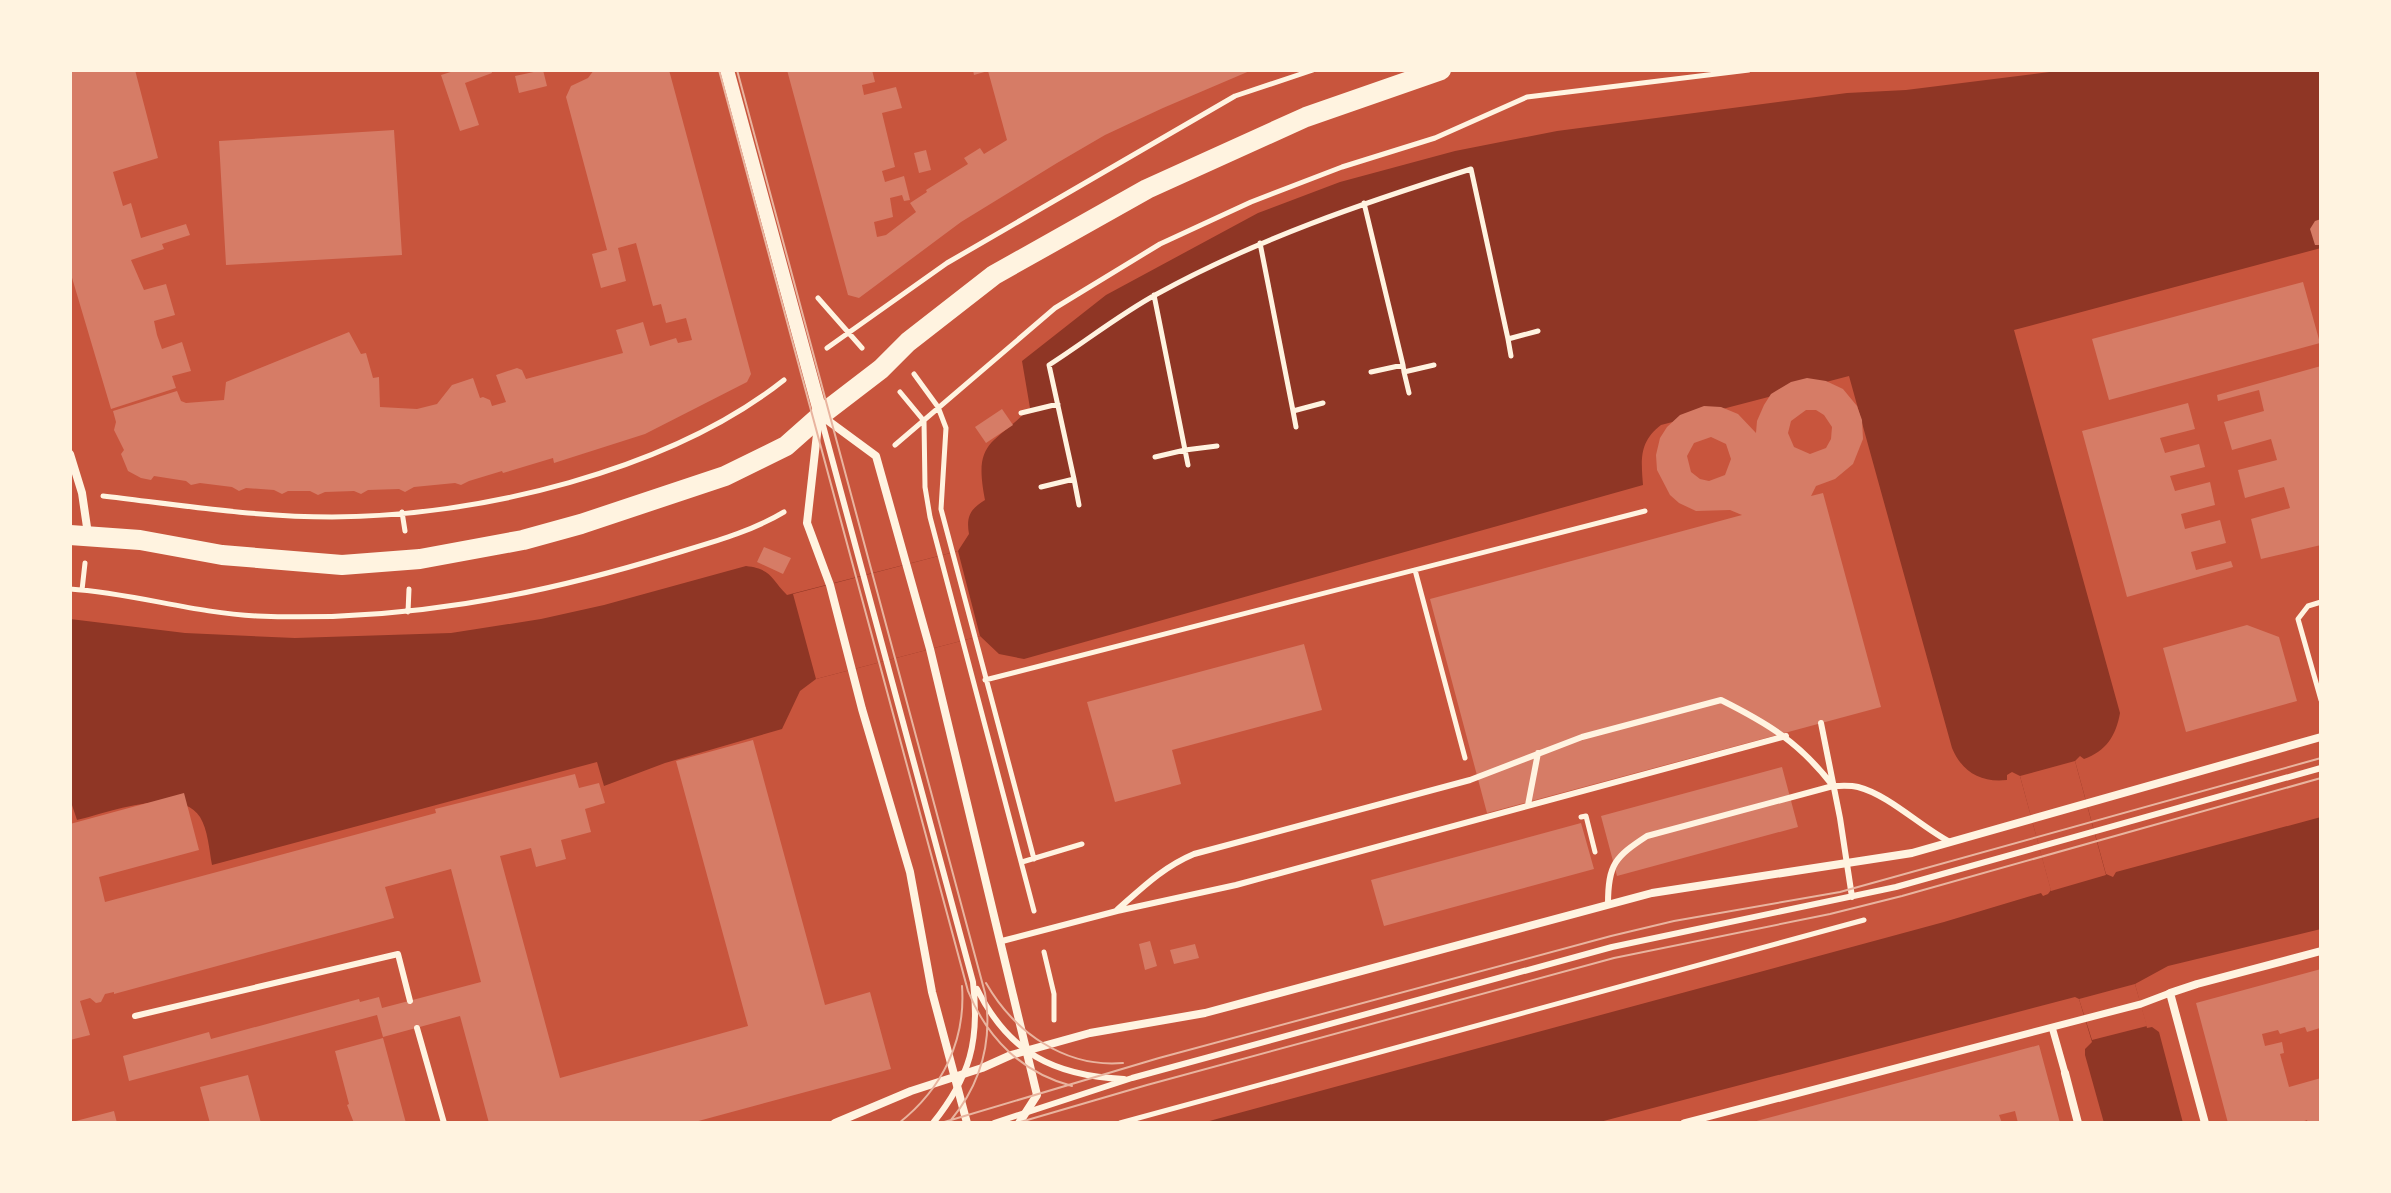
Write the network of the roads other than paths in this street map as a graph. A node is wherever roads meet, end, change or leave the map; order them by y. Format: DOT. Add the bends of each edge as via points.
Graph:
graph roads {
  1 [pos="727,70"];
  2 [pos="1441,70"];
  3 [pos="821,415"];
  4 [pos="70,454"];
  5 [pos="79,535"];
  6 [pos="1821,723"];
  7 [pos="1786,736"];
  8 [pos="2321,737"];
  9 [pos="1538,753"];
  10 [pos="2321,768"];
  11 [pos="1833,786"];
  12 [pos="1528,805"];
  13 [pos="1950,842"];
  14 [pos="1846,865"];
  15 [pos="1852,897"];
  16 [pos="1608,904"];
  17 [pos="1117,911"];
  18 [pos="1002,941"];
  19 [pos="2321,951"];
  20 [pos="973,982"];
  21 [pos="2170,993"];
  22 [pos="410,1001"];
  23 [pos="135,1016"];
  24 [pos="2052,1027"];
  25 [pos="417,1028"];
  26 [pos="1025,1052"];
  27 [pos="966,1073"];
  28 [pos="2065,1073"];
  29 [pos="955,1077"];
  30 [pos="1132,1078"];
  31 [pos="958,1088"];
  32 [pos="1024,1113"];
  33 [pos="444,1123"];
  34 [pos="835,1123"];
  35 [pos="933,1123"];
  36 [pos="967,1123"];
  37 [pos="994,1123"];
  38 [pos="1019,1123"];
  39 [pos="1684,1123"];
  40 [pos="2078,1123"];
  41 [pos="2205,1123"];
  1 -- 3 [label="street"];
  2 -- 3 [label="main road" via="1306,117 1133,197 994,275"];
  3 -- 5 [label="main road" via="786,446 725,476 581,524 476,550 342,565"];
  3 -- 18 [label="street" via="876,456"];
  3 -- 20 [label="lane"];
  3 -- 29 [label="street" via="807,523 830,585 910,872 932,992"];
  4 -- 5 [label="street" via="82,493"];
  6 -- 11 [label="lane"];
  7 -- 9 [label="lane" via="1721,700"];
  7 -- 11 [label="lane"];
  7 -- 12 [label="lane"];
  8 -- 13 [label="street"];
  9 -- 12 [label="lane"];
  9 -- 17 [label="lane" via="1470,780 1194,854 1158,874"];
  10 -- 15 [label="lane"];
  11 -- 13 [label="lane" via="1857,786 1878,796"];
  11 -- 14 [label="lane"];
  11 -- 16 [label="lane" via="1647,836 1621,853 1610,876"];
  12 -- 17 [label="lane" via="1196,895"];
  13 -- 14 [label="street"];
  14 -- 15 [label="lane"];
  14 -- 16 [label="street"];
  15 -- 30 [label="lane" via="1612,947"];
  16 -- 26 [label="street" via="1205,1013 1090,1033"];
  17 -- 18 [label="lane"];
  18 -- 26 [label="street"];
  19 -- 21 [label="street"];
  20 -- 26 [label="lane" via="1001,1029"];
  20 -- 27 [label="lane" via="975,1038"];
  21 -- 24 [label="street"];
  21 -- 41 [label="street"];
  22 -- 23 [label="lane" via="398,954"];
  24 -- 28 [label="street"];
  24 -- 39 [label="street"];
  25 -- 33 [label="lane"];
  26 -- 27 [label="street"];
  26 -- 30 [label="lane" via="1048,1065 1096,1078"];
  26 -- 32 [label="street" via="1037,1095"];
  27 -- 29 [label="street"];
  27 -- 31 [label="lane"];
  28 -- 40 [label="street"];
  29 -- 31 [label="street"];
  29 -- 34 [label="street"];
  30 -- 32 [label="lane"];
  31 -- 35 [label="lane"];
  31 -- 36 [label="street"];
  32 -- 37 [label="lane"];
  32 -- 38 [label="street"];
}
